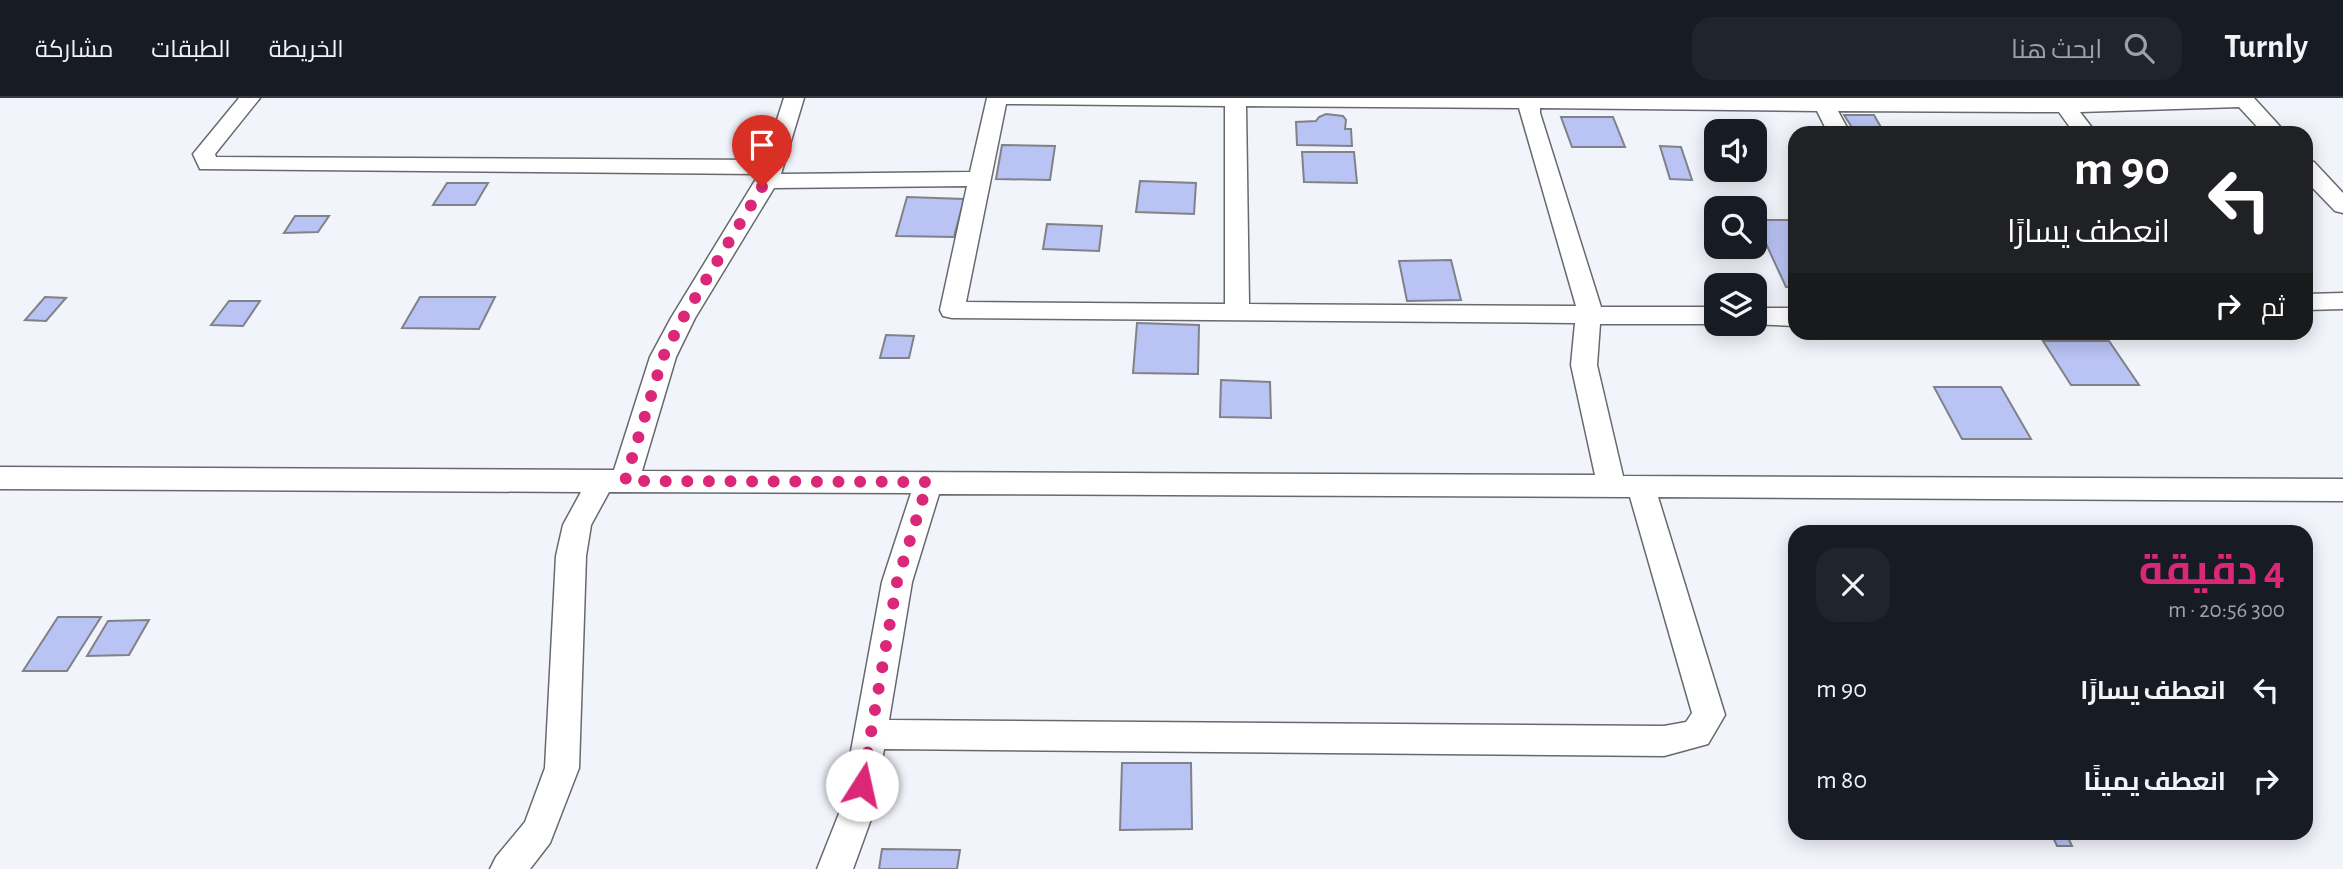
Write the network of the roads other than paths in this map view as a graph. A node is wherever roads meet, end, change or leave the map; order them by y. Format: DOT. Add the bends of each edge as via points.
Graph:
graph roads {
  1 [pos="250,98"];
  2 [pos="794,98"];
  3 [pos="997,98"];
  4 [pos="1004,98"];
  5 [pos="1134,99"];
  6 [pos="2244,99"];
  7 [pos="1235,100"];
  8 [pos="1530,100"];
  9 [pos="1912,101"];
  10 [pos="2062,102"];
  11 [pos="1824,104"];
  12 [pos="1835,126"];
  13 [pos="2080,126"];
  14 [pos="2269,126"];
  15 [pos="769,174"];
  16 [pos="2313,174"];
  17 [pos="980,179"];
  18 [pos="2343,206"];
  19 [pos="2343,300"];
  20 [pos="2313,302"];
  21 [pos="1237,313"];
  22 [pos="1588,316"];
  23 [pos="1704,317"];
  24 [pos="1767,317"];
  25 [pos="1788,317"];
  26 [pos="0,478"];
  27 [pos="613,481"];
  28 [pos="928,482"];
  29 [pos="1626,486"];
  30 [pos="2343,490"];
  31 [pos="871,734"];
  32 [pos="508,869"];
  33 [pos="835,869"];
  1 -- 15 [label="street" via="204,154 208,164"];
  2 -- 15 [label="street"];
  3 -- 17 [label="street"];
  4 -- 5 [label="street"];
  5 -- 7 [label="street"];
  6 -- 10 [label="street"];
  6 -- 14 [label="street"];
  7 -- 8 [label="street"];
  7 -- 21 [label="street"];
  8 -- 11 [label="street"];
  8 -- 22 [label="street" via="1529,113 1589,304"];
  9 -- 10 [label="street"];
  9 -- 11 [label="street"];
  10 -- 13 [label="street"];
  11 -- 12 [label="street"];
  15 -- 17 [label="street"];
  15 -- 27 [label="street" via="663,357"];
  16 -- 18 [label="street"];
  17 -- 21 [label="street" via="952,310"];
  19 -- 20 [label="street"];
  21 -- 22 [label="street"];
  22 -- 23 [label="street"];
  22 -- 29 [label="street" via="1584,365"];
  24 -- 25 [label="street"];
  26 -- 27 [label="street"];
  27 -- 28 [label="street"];
  27 -- 32 [label="street" via="577,525 570,556 562,768 538,831"];
  28 -- 29 [label="street"];
  28 -- 31 [label="street" via="897,582"];
  29 -- 30 [label="street"];
  29 -- 31 [label="street" via="1709,715 1696,734 1664,741"];
  31 -- 33 [label="street" via="857,811"];
}
